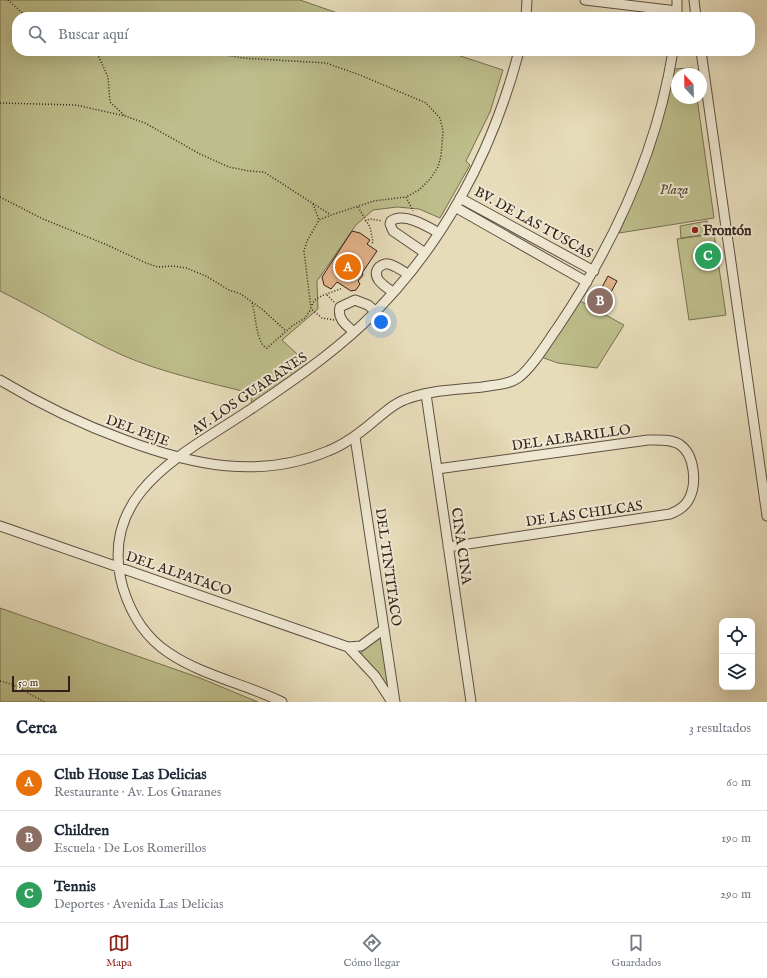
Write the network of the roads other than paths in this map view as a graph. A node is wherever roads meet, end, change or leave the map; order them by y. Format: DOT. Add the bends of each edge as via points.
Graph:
graph roads {
  1 [pos="527,0"];
  2 [pos="585,0"];
  3 [pos="677,0"];
  4 [pos="694,0"];
  5 [pos="526,12"];
  6 [pos="664,12"];
  7 [pos="677,12"];
  8 [pos="695,12"];
  9 [pos="518,56"];
  10 [pos="672,56"];
  11 [pos="702,56"];
  12 [pos="460,198"];
  13 [pos="455,208"];
  14 [pos="439,233"];
  15 [pos="425,253"];
  16 [pos="594,271"];
  17 [pos="408,274"];
  18 [pos="587,282"];
  19 [pos="393,292"];
  20 [pos="376,312"];
  21 [pos="354,332"];
  22 [pos="0,380"];
  23 [pos="426,394"];
  24 [pos="355,437"];
  25 [pos="176,458"];
  26 [pos="437,469"];
  27 [pos="692,469"];
  28 [pos="767,516"];
  29 [pos="0,526"];
  30 [pos="448,547"];
  31 [pos="119,567"];
  32 [pos="384,629"];
  33 [pos="361,646"];
  34 [pos="348,647"];
  35 [pos="359,657"];
  36 [pos="282,702"];
  37 [pos="393,702"];
  38 [pos="471,702"];
  1 -- 5 [label="street"];
  2 -- 6 [label="street"];
  3 -- 7 [label="street"];
  4 -- 8 [label="street"];
  9 -- 12 [label="street, AV. LOS GUARANES" via="500,115"];
  10 -- 16 [label="street, DEL PEJE" via="664,94 642,167"];
  11 -- 28 [label="street"];
  12 -- 13 [label="street, AV. LOS GUARANES"];
  12 -- 16 [label="street, BV. DE LAS TUSCAS"];
  13 -- 14 [label="street, AV. LOS GUARANES"];
  13 -- 18 [label="street, BV. DE LAS TUSCAS"];
  14 -- 15 [label="street, AV. LOS GUARANES"];
  14 -- 15 [label="street" via="412,220 398,218 390,223 393,231"];
  15 -- 17 [label="street, AV. LOS GUARANES"];
  16 -- 18 [label="street, DEL PEJE"];
  17 -- 19 [label="street, AV. LOS GUARANES"];
  17 -- 19 [label="street" via="388,264 378,269 380,282"];
  18 -- 23 [label="street, DEL PEJE" via="546,344 523,373 513,380"];
  19 -- 20 [label="street, AV. LOS GUARANES"];
  20 -- 21 [label="street, AV. LOS GUARANES"];
  20 -- 21 [label="street" via="356,300 340,307 342,320"];
  21 -- 25 [label="street, AV. LOS GUARANES" via="301,375"];
  22 -- 25 [label="street, DEL PEJE" via="84,425"];
  23 -- 24 [label="street, DEL PEJE" via="399,402"];
  23 -- 26 [label="street, CINA CINA"];
  24 -- 25 [label="street, DEL PEJE" via="315,456 276,465 227,466"];
  24 -- 32 [label="street, DEL TINTITACO"];
  25 -- 31 [label="street, AV. LOS GUARANES" via="146,485 128,512 120,540"];
  26 -- 27 [label="street, DEL ALBARILLO" via="648,440 672,441 679,444 688,454"];
  26 -- 30 [label="street, CINA CINA"];
  27 -- 30 [label="street, DE LAS CHILCAS" via="689,499 670,514"];
  29 -- 31 [label="street, DEL ALPATACO"];
  30 -- 38 [label="street, CINA CINA"];
  31 -- 34 [label="street, DEL ALPATACO"];
  31 -- 36 [label="street, AV. LOS GUARANES" via="130,607 149,636 161,647 189,664"];
  32 -- 33 [label="street"];
  32 -- 37 [label="street, DEL TINTITACO"];
  33 -- 34 [label="street, DEL ALPATACO"];
  33 -- 35 [label="street"];
  34 -- 35 [label="street, DEL ALPATACO"];
  35 -- 37 [label="street, DEL ALPATACO"];
}
